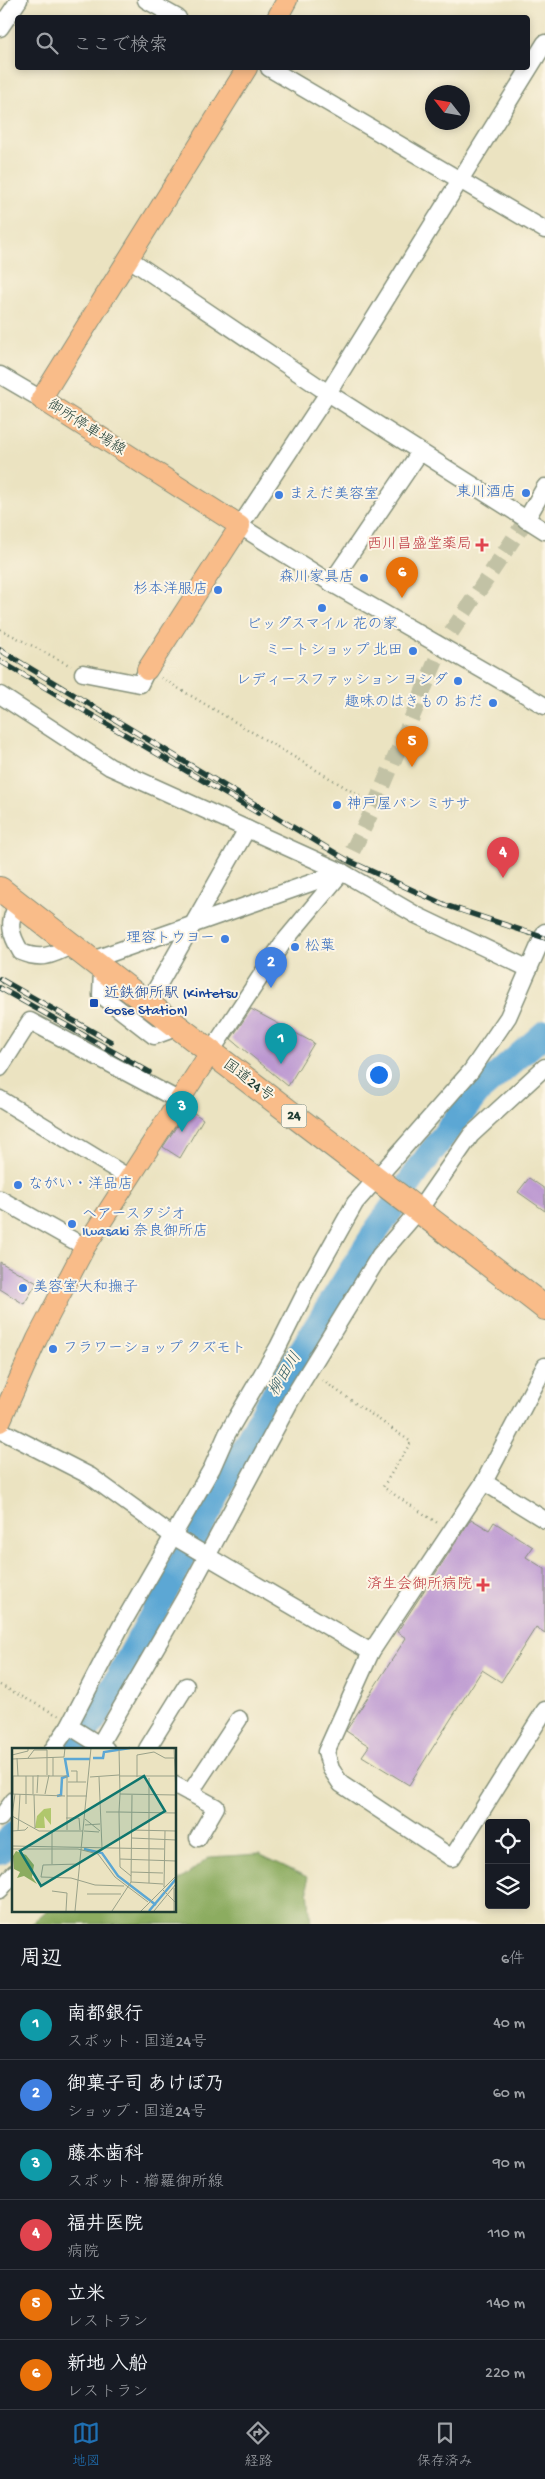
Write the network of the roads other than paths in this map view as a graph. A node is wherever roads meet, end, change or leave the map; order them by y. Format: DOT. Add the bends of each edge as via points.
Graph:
graph roads {
  1 [pos="19,0"];
  2 [pos="146,0"];
  3 [pos="287,0"];
  4 [pos="173,15"];
  5 [pos="279,15"];
  6 [pos="0,28"];
  7 [pos="545,43"];
  8 [pos="530,67"];
  9 [pos="246,70"];
  10 [pos="272,70"];
  11 [pos="528,70"];
  12 [pos="459,180"];
  13 [pos="545,230"];
  14 [pos="128,258"];
  15 [pos="0,376"];
  16 [pos="328,393"];
  17 [pos="41,399"];
  18 [pos="420,452"];
  19 [pos="545,487"];
  20 [pos="526,520"];
  21 [pos="240,526"];
  22 [pos="545,531"];
  23 [pos="330,583"];
  24 [pos="147,670"];
  25 [pos="83,673"];
  26 [pos="0,695"];
  27 [pos="545,706"];
  28 [pos="247,829"];
  29 [pos="342,872"];
  30 [pos="0,889"];
  31 [pos="18,904"];
  32 [pos="193,924"];
  33 [pos="545,932"];
  34 [pos="70,946"];
  35 [pos="96,965"];
  36 [pos="529,969"];
  37 [pos="147,1005"];
  38 [pos="176,1028"];
  39 [pos="210,1053"];
  40 [pos="545,1067"];
  41 [pos="0,1068"];
  42 [pos="0,1099"];
  43 [pos="178,1100"];
  44 [pos="128,1177"];
  45 [pos="383,1182"];
  46 [pos="0,1199"];
  47 [pos="415,1207"];
  48 [pos="85,1247"];
  49 [pos="545,1308"];
  50 [pos="545,1366"];
  51 [pos="0,1422"];
  52 [pos="0,1430"];
  53 [pos="484,1482"];
  54 [pos="545,1520"];
  55 [pos="173,1536"];
  56 [pos="206,1557"];
  57 [pos="371,1652"];
  58 [pos="186,1686"];
  59 [pos="545,1710"];
  60 [pos="239,1719"];
  61 [pos="64,1725"];
  62 [pos="100,1747"];
  63 [pos="53,1748"];
  64 [pos="148,1748"];
  65 [pos="176,1786"];
  66 [pos="190,1793"];
  67 [pos="12,1803"];
  68 [pos="0,1818"];
  69 [pos="198,1838"];
  70 [pos="12,1875"];
  71 [pos="0,1890"];
  1 -- 6 [label="street"];
  2 -- 4 [label="street"];
  3 -- 5 [label="main road"];
  7 -- 8 [label="street"];
  9 -- 14 [label="main road, 御所停車場線"];
  10 -- 12 [label="street"];
  11 -- 12 [label="street"];
  12 -- 13 [label="street"];
  12 -- 16 [label="street"];
  14 -- 16 [label="street"];
  14 -- 17 [label="main road, 御所停車場線"];
  15 -- 17 [label="street"];
  16 -- 18 [label="street"];
  16 -- 21 [label="street"];
  17 -- 21 [label="main road, 御所停車場線"];
  18 -- 20 [label="street"];
  18 -- 23 [label="street"];
  19 -- 20 [label="street"];
  20 -- 22 [label="street"];
  21 -- 23 [label="street"];
  21 -- 24 [label="main road"];
  23 -- 27 [label="street"];
  24 -- 25 [label="street" via="140,684"];
  26 -- 28 [label="street" via="110,767"];
  28 -- 29 [label="street"];
  28 -- 32 [label="street"];
  29 -- 32 [label="street"];
  29 -- 36 [label="street" via="416,915"];
  29 -- 39 [label="street" via="282,944"];
  30 -- 31 [label="highway, 国道24号 / 24"];
  31 -- 34 [label="highway, 国道24号 / 24"];
  31 -- 34 [label="street" via="11,936 21,952 42,958"];
  32 -- 35 [label="street"];
  32 -- 37 [label="street"];
  33 -- 36 [label="street"];
  34 -- 35 [label="highway, 国道24号 / 24"];
  35 -- 37 [label="highway, 国道24号 / 24"];
  35 -- 38 [label="street" via="101,994 107,1000 154,1036"];
  36 -- 45 [label="street" via="508,1017 471,1071 432,1113"];
  37 -- 38 [label="highway, 国道24号 / 24"];
  38 -- 39 [label="highway, 国道24号 / 24"];
  39 -- 43 [label="main road"];
  39 -- 45 [label="highway, 国道24号 / 24"];
  40 -- 47 [label="street" via="471,1135"];
  41 -- 43 [label="street" via="30,1021"];
  42 -- 44 [label="street"];
  43 -- 44 [label="main road"];
  44 -- 48 [label="main road"];
  45 -- 47 [label="highway, 国道24号 / 24"];
  45 -- 55 [label="street" via="355,1203"];
  46 -- 48 [label="street"];
  47 -- 49 [label="highway, 国道24号 / 24"];
  47 -- 56 [label="street" via="380,1255 308,1372"];
  48 -- 51 [label="main road" via="37,1339"];
  50 -- 53 [label="street"];
  52 -- 55 [label="street" via="90,1476"];
  53 -- 54 [label="street"];
  53 -- 57 [label="street"];
  55 -- 56 [label="street"];
  55 -- 61 [label="street"];
  56 -- 57 [label="street"];
  56 -- 62 [label="street"];
  57 -- 59 [label="street" via="326,1752 331,1769 341,1784 452,1858"];
  58 -- 64 [label="street"];
  60 -- 66 [label="street"];
  61 -- 62 [label="street"];
  61 -- 63 [label="street"];
  65 -- 66 [label="street"];
  66 -- 69 [label="street" via="216,1807"];
  67 -- 68 [label="street"];
  70 -- 71 [label="street"];
}
